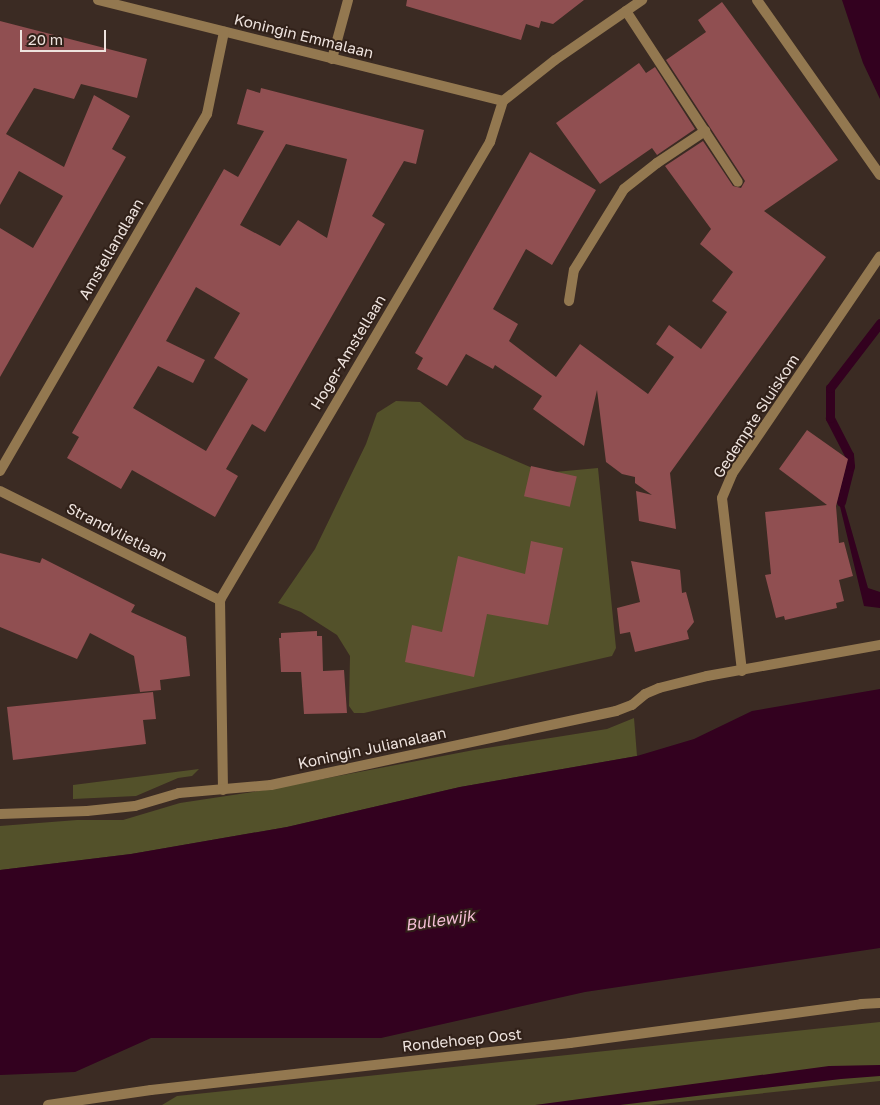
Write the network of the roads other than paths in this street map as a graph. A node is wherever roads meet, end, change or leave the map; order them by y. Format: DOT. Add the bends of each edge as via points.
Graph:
graph roads {
  1 [pos="98,0"];
  2 [pos="348,0"];
  3 [pos="642,0"];
  4 [pos="757,0"];
  5 [pos="626,12"];
  6 [pos="224,32"];
  7 [pos="332,60"];
  8 [pos="503,101"];
  9 [pos="705,131"];
  10 [pos="880,175"];
  11 [pos="738,182"];
  12 [pos="880,256"];
  13 [pos="569,301"];
  14 [pos="0,471"];
  15 [pos="0,491"];
  16 [pos="220,600"];
  17 [pos="880,646"];
  18 [pos="742,671"];
  19 [pos="223,790"];
  20 [pos="0,814"];
  21 [pos="880,1003"];
  22 [pos="48,1105"];
  1 -- 6 [label="street, Koningin Emmalaan"];
  2 -- 7 [label="street"];
  3 -- 5 [label="street"];
  4 -- 10 [label="street"];
  5 -- 8 [label="street" via="555,60"];
  5 -- 9 [label="street"];
  6 -- 7 [label="street, Koningin Emmalaan"];
  6 -- 14 [label="street, Amstellandlaan" via="207,114"];
  7 -- 8 [label="street, Koningin Emmalaan"];
  8 -- 16 [label="street, Hoger-Amstellaan" via="490,142"];
  9 -- 11 [label="street"];
  9 -- 13 [label="street" via="624,189 574,270"];
  12 -- 18 [label="street, Gedempte Sluiskom" via="732,474 722,498"];
  15 -- 16 [label="street, Strandvlietlaan"];
  16 -- 19 [label="street"];
  17 -- 18 [label="street, Koningin Julianalaan"];
  18 -- 19 [label="street, Koningin Julianalaan" via="658,688 616,711 272,785"];
  19 -- 20 [label="street, Koningin Julianalaan" via="179,794 135,806"];
  21 -- 22 [label="street, Rondehoep Oost"];
}
